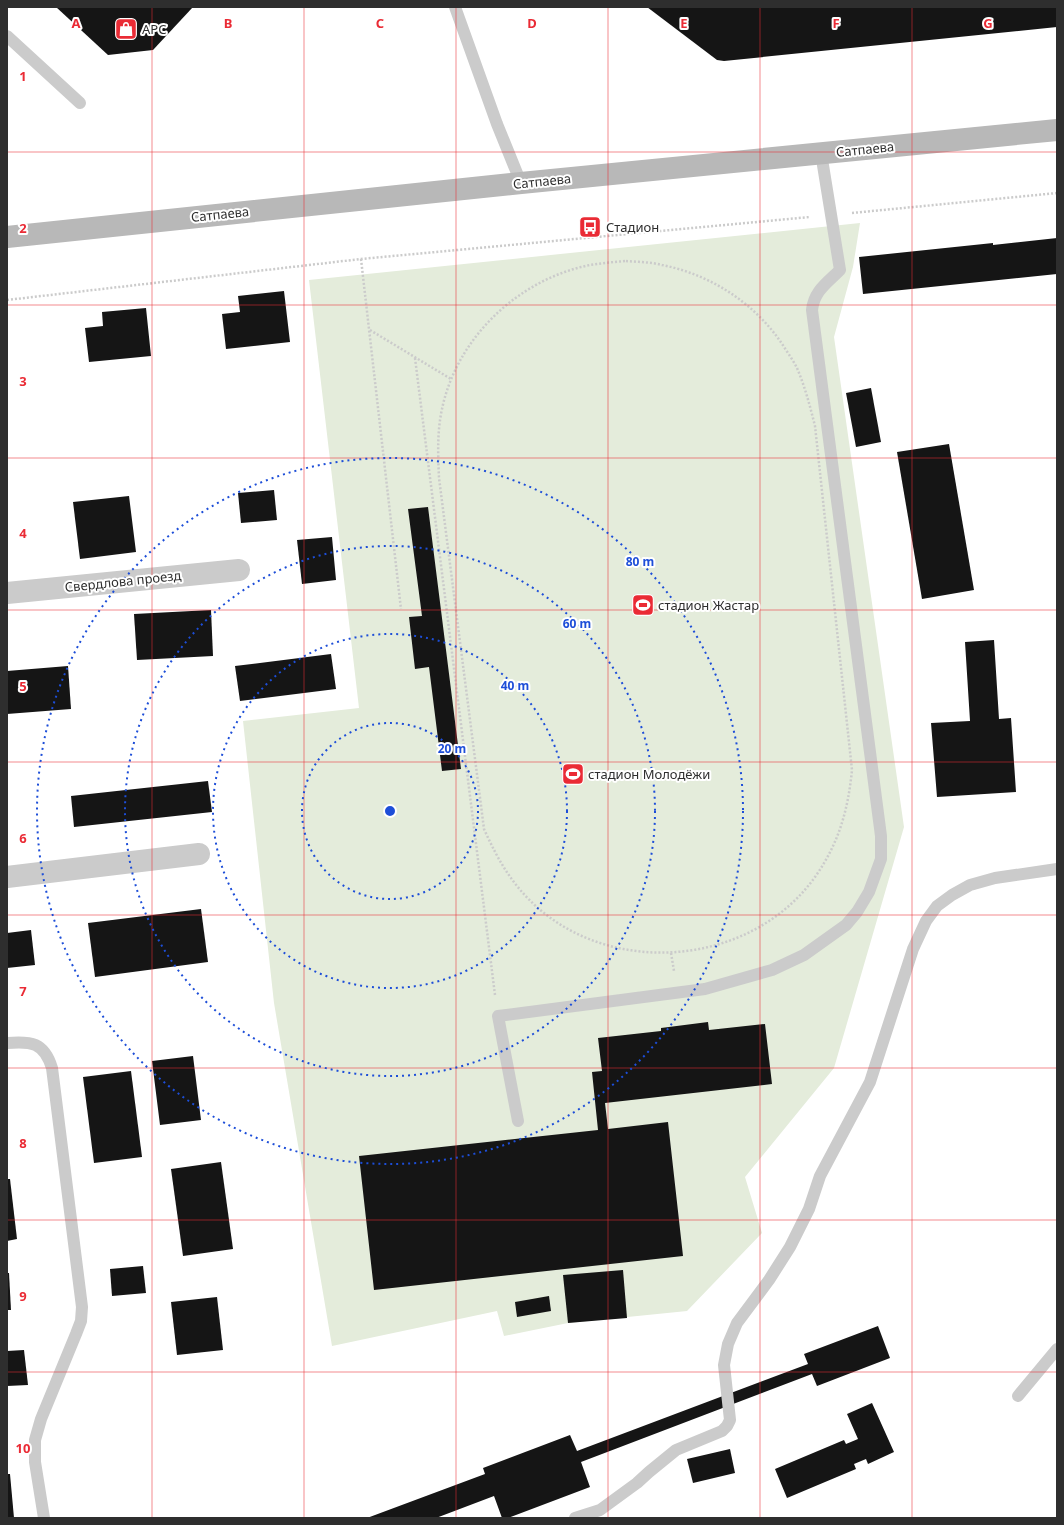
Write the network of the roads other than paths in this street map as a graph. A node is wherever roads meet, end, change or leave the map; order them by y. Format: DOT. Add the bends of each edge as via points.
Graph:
graph roads {
  1 [pos="455,7"];
  2 [pos="7,36"];
  3 [pos="80,103"];
  4 [pos="1057,130"];
  5 [pos="821,153"];
  6 [pos="521,183"];
  7 [pos="14,233"];
  8 [pos="239,570"];
  9 [pos="7,593"];
  10 [pos="199,854"];
  11 [pos="1057,869"];
  12 [pos="7,877"];
  13 [pos="7,1043"];
  14 [pos="518,1121"];
  15 [pos="1057,1350"];
  16 [pos="1018,1396"];
  17 [pos="44,1518"];
  18 [pos="575,1518"];
  1 -- 6 [label="lane"];
  2 -- 3 [label="lane"];
  4 -- 5 [label="street, Сатпаева"];
  5 -- 6 [label="street, Сатпаева"];
  5 -- 14 [label="lane" via="840,270 816,294 812,310 881,836 881,859 869,892 846,925 804,955 772,970 705,989 498,1016"];
  6 -- 7 [label="street, Сатпаева"];
  8 -- 9 [label="street, Свердлова проезд"];
  10 -- 12 [label="street"];
  11 -- 18 [label="lane" via="995,878 970,886 937,906 926,921 913,948 870,1082 820,1176 809,1209 790,1247 737,1323 728,1344 724,1365 730,1420 727,1426 722,1431 676,1450 637,1484 600,1510"];
  13 -- 17 [label="lane" via="24,1042 44,1050 52,1068 82,1307 81,1321 35,1440 35,1462"];
  15 -- 16 [label="lane"];
}
